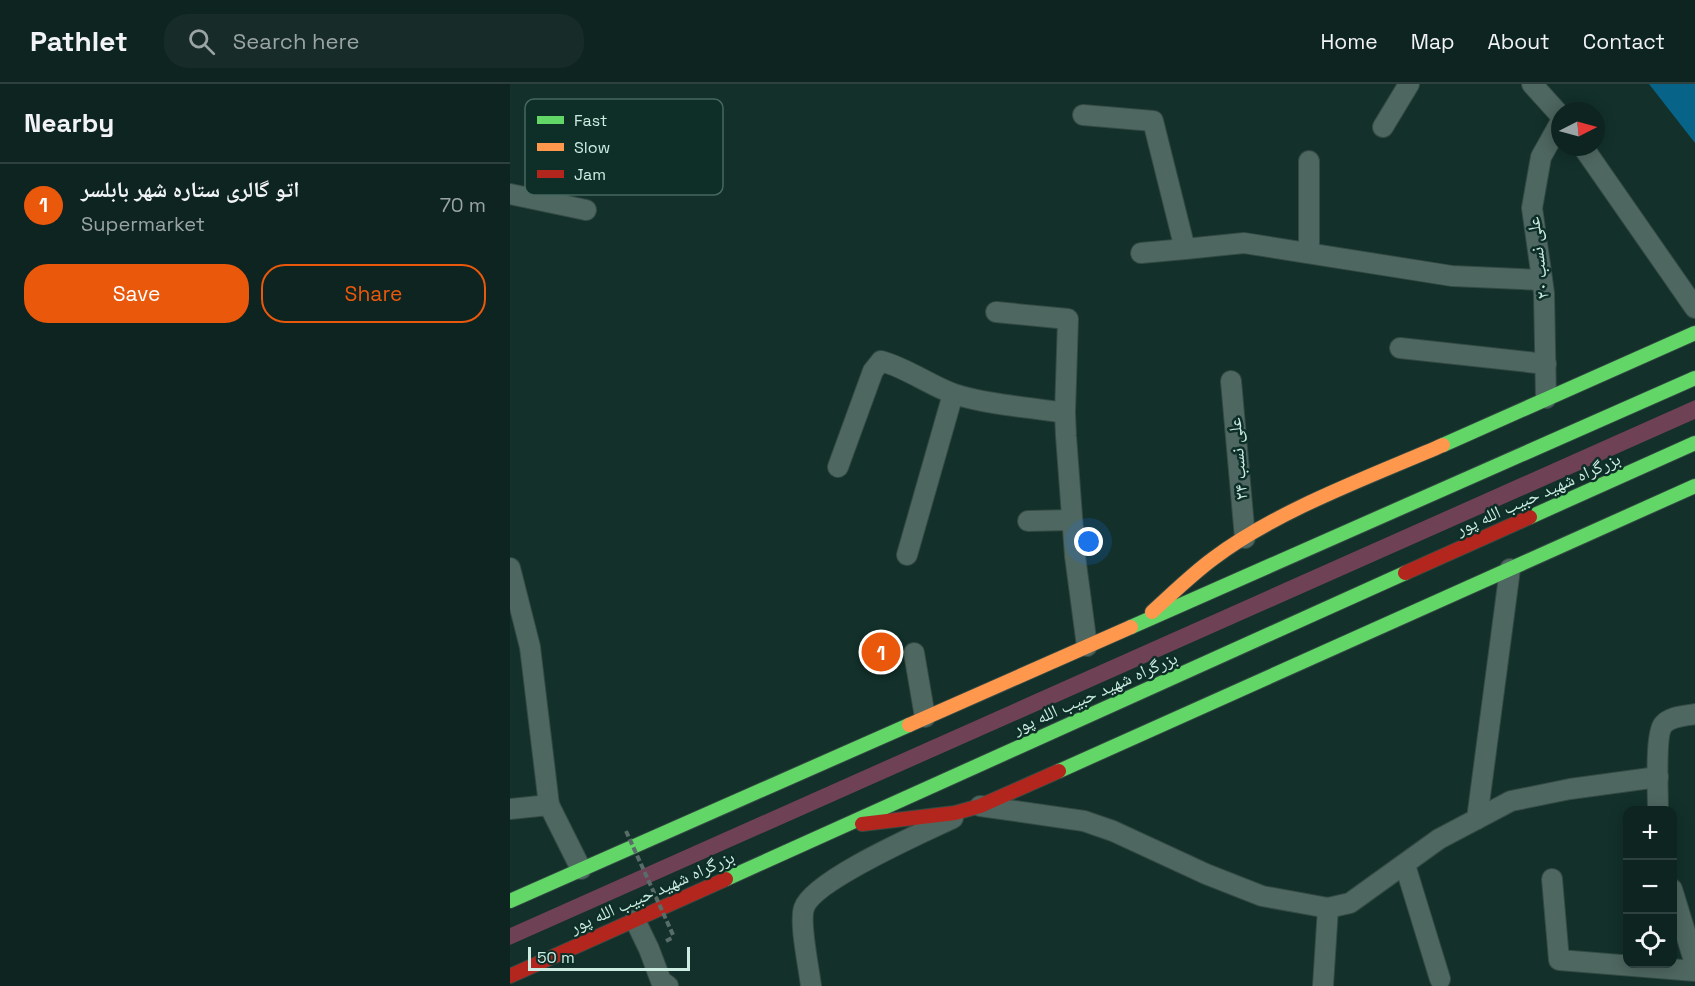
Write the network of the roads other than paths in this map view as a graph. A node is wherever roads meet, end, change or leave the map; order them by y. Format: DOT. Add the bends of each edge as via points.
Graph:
graph roads {
  1 [pos="1408,84"];
  2 [pos="1532,84"];
  3 [pos="1551,105"];
  4 [pos="1083,114"];
  5 [pos="1383,127"];
  6 [pos="1551,139"];
  7 [pos="1589,156"];
  8 [pos="1309,161"];
  9 [pos="510,194"];
  10 [pos="586,210"];
  11 [pos="1185,249"];
  12 [pos="1141,253"];
  13 [pos="1309,253"];
  14 [pos="1542,280"];
  15 [pos="1695,308"];
  16 [pos="996,312"];
  17 [pos="1695,333"];
  18 [pos="1401,348"];
  19 [pos="1546,364"];
  20 [pos="1695,378"];
  21 [pos="1231,381"];
  22 [pos="953,394"];
  23 [pos="1546,398"];
  24 [pos="1065,413"];
  25 [pos="1695,443"];
  26 [pos="838,467"];
  27 [pos="1695,486"];
  28 [pos="1072,520"];
  29 [pos="1028,521"];
  30 [pos="1245,538"];
  31 [pos="907,555"];
  32 [pos="510,568"];
  33 [pos="1510,569"];
  34 [pos="1140,622"];
  35 [pos="1087,646"];
  36 [pos="914,653"];
  37 [pos="1695,714"];
  38 [pos="925,717"];
  39 [pos="1658,777"];
  40 [pos="549,805"];
  41 [pos="1658,806"];
  42 [pos="974,808"];
  43 [pos="510,809"];
  44 [pos="1478,819"];
  45 [pos="843,826"];
  46 [pos="1405,864"];
  47 [pos="581,869"];
  48 [pos="1552,879"];
  49 [pos="510,901"];
  50 [pos="1677,905"];
  51 [pos="1328,908"];
  52 [pos="635,920"];
  53 [pos="1694,961"];
  54 [pos="510,976"];
  55 [pos="1440,979"];
  56 [pos="668,986"];
  57 [pos="811,986"];
  58 [pos="1323,986"];
  1 -- 5 [label="street"];
  2 -- 3 [label="street"];
  4 -- 11 [label="street" via="1153,121"];
  6 -- 14 [label="street, علی نسب ۲۰" via="1541,157 1532,208"];
  7 -- 15 [label="street"];
  8 -- 13 [label="street"];
  9 -- 10 [label="street"];
  11 -- 12 [label="street"];
  11 -- 13 [label="street" via="1244,243"];
  13 -- 14 [label="street" via="1452,276"];
  14 -- 19 [label="street, علی نسب ۲۰"];
  16 -- 24 [label="street" via="1068,319"];
  17 -- 23 [label="main road"];
  18 -- 19 [label="street"];
  19 -- 23 [label="street, علی نسب ۲۰"];
  20 -- 34 [label="main road"];
  21 -- 30 [label="street, علی نسب ۲۴"];
  22 -- 24 [label="street"];
  22 -- 26 [label="street" via="881,361 873,371"];
  22 -- 31 [label="street"];
  23 -- 30 [label="main road" via="1299,508"];
  24 -- 28 [label="street"];
  25 -- 45 [label="main road, بزرگراه شهید حبیب الله پور"];
  27 -- 33 [label="main road"];
  28 -- 29 [label="street"];
  28 -- 35 [label="street"];
  30 -- 34 [label="main road" via="1202,567"];
  32 -- 40 [label="street" via="530,647"];
  33 -- 42 [label="main road"];
  33 -- 44 [label="street"];
  34 -- 35 [label="main road"];
  35 -- 38 [label="main road"];
  36 -- 38 [label="street"];
  37 -- 39 [label="street" via="1662,725"];
  38 -- 47 [label="main road"];
  39 -- 41 [label="street"];
  39 -- 44 [label="street" via="1511,801"];
  40 -- 43 [label="street"];
  40 -- 47 [label="street"];
  42 -- 45 [label="main road"];
  42 -- 51 [label="street" via="1084,821 1263,896"];
  42 -- 57 [label="street" via="850,870 810,897 803,919"];
  44 -- 46 [label="street" via="1439,839"];
  45 -- 52 [label="main road, بزرگراه شهید حبیب الله پور"];
  46 -- 51 [label="street" via="1350,903"];
  46 -- 55 [label="street"];
  47 -- 49 [label="main road"];
  48 -- 53 [label="street" via="1559,960"];
  50 -- 53 [label="street"];
  51 -- 58 [label="street"];
  52 -- 54 [label="main road, بزرگراه شهید حبیب الله پور"];
  52 -- 56 [label="street" via="661,981"];
}
